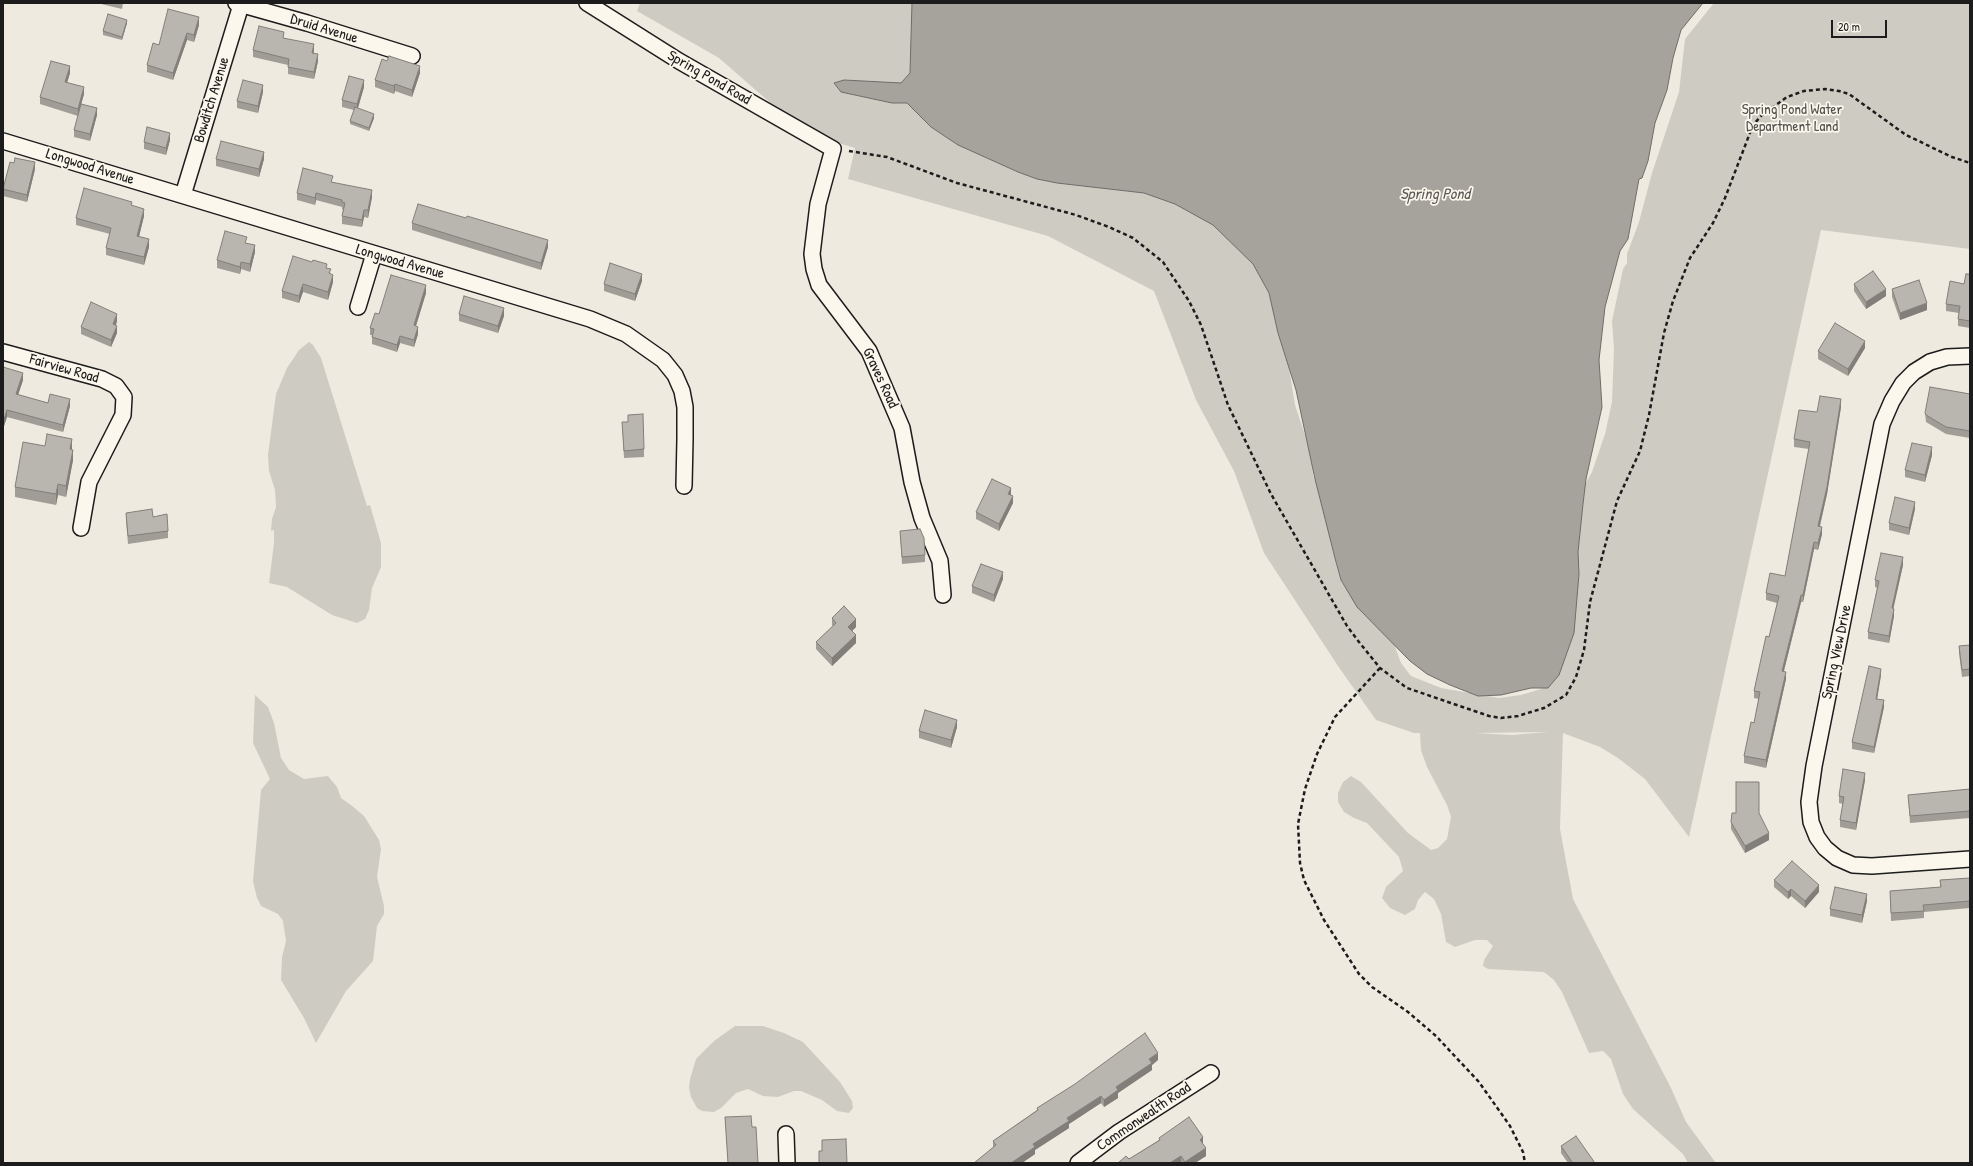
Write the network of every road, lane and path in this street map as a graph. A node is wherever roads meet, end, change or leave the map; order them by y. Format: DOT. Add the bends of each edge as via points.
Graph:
graph roads {
  1 [pos="587,3"];
  2 [pos="239,4"];
  3 [pos="412,56"];
  4 [pos="3,141"];
  5 [pos="833,149"];
  6 [pos="1970,163"];
  7 [pos="183,195"];
  8 [pos="374,254"];
  9 [pos="358,307"];
  10 [pos="3,352"];
  11 [pos="1970,356"];
  12 [pos="684,486"];
  13 [pos="81,528"];
  14 [pos="943,595"];
  15 [pos="1380,668"];
  16 [pos="1970,859"];
  17 [pos="1212,1073"];
  18 [pos="786,1134"];
  19 [pos="787,1163"];
  20 [pos="1078,1163"];
  21 [pos="1525,1163"];
  1 -- 5 [label="street, Spring Pond Road" via="679,61"];
  2 -- 3 [label="street, Druid Avenue"];
  2 -- 7 [label="street, Bowditch Avenue"];
  4 -- 7 [label="street, Longwood Avenue"];
  5 -- 14 [label="street, Graves Road" via="818,204 812,254 814,269 819,285 869,351 902,428 922,518 940,561"];
  5 -- 15 [label="path" via="887,157 957,184 1076,215 1133,238 1163,262 1189,301 1201,326 1228,405 1278,509 1347,626"];
  6 -- 15 [label="path" via="1906,136 1849,94 1839,91 1804,91 1787,97 1762,115 1753,125 1725,198 1713,223 1690,258 1673,301 1640,451 1617,501 1590,602 1580,668 1566,695 1533,712 1518,716 1489,716 1407,688"];
  7 -- 8 [label="street, Longwood Avenue"];
  8 -- 9 [label="street"];
  8 -- 12 [label="street, Longwood Avenue" via="590,319 626,334 647,348 663,360 675,375 682,391 685,407"];
  10 -- 13 [label="street, Fairview Road" via="102,379 116,386 124,397 123,415 88,482"];
  11 -- 16 [label="street, Spring View Drive" via="1947,357 1930,362 1914,372 1903,383 1882,424 1809,802 1811,822 1825,848 1837,858 1853,865"];
  15 -- 21 [label="path" via="1335,717 1317,754 1305,789 1298,824 1300,863 1304,880 1324,920 1359,974 1436,1036 1479,1082 1510,1126 1523,1152"];
  17 -- 20 [label="street, Commonwealth Road" via="1119,1132"];
  18 -- 19 [label="street"];
}
